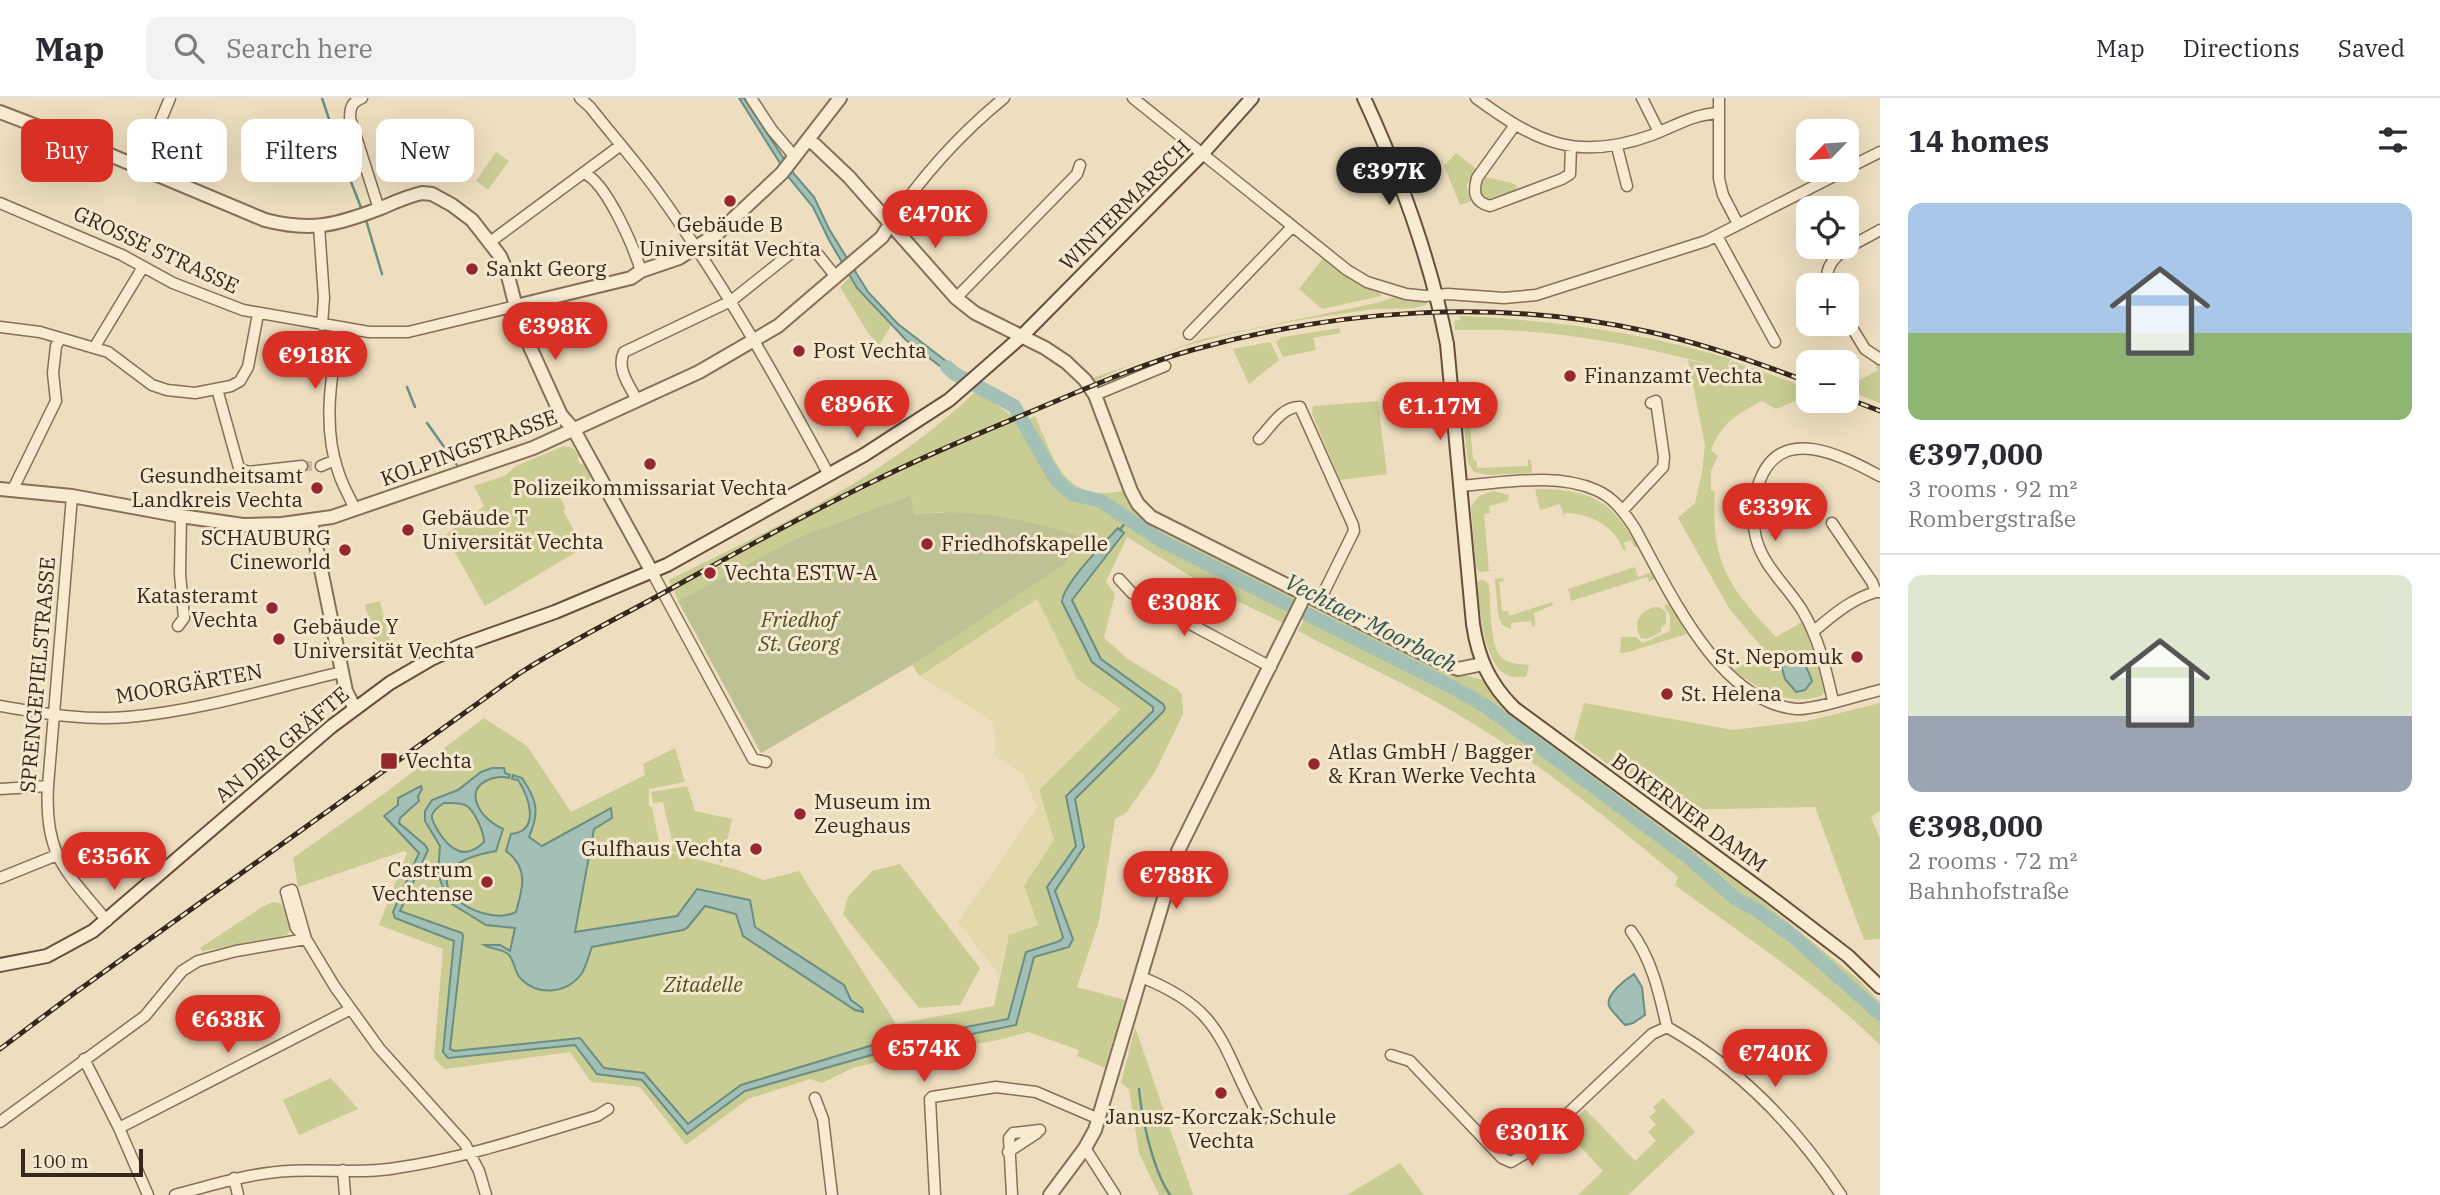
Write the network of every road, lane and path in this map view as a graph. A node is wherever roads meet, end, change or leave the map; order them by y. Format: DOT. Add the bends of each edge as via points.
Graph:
graph roads {
  1 [pos="170,98"];
  2 [pos="362,98"];
  3 [pos="580,98"];
  4 [pos="751,98"];
  5 [pos="840,98"];
  6 [pos="1004,98"];
  7 [pos="1133,98"];
  8 [pos="1252,98"];
  9 [pos="1364,98"];
  10 [pos="1476,98"];
  11 [pos="1642,98"];
  12 [pos="1718,98"];
  13 [pos="0,112"];
  14 [pos="1719,113"];
  15 [pos="161,119"];
  16 [pos="1515,125"];
  17 [pos="1659,132"];
  18 [pos="809,139"];
  19 [pos="621,145"];
  20 [pos="1571,147"];
  21 [pos="1617,147"];
  22 [pos="1203,153"];
  23 [pos="1879,156"];
  24 [pos="127,162"];
  25 [pos="789,164"];
  26 [pos="1859,164"];
  27 [pos="1080,165"];
  28 [pos="584,173"];
  29 [pos="174,182"];
  30 [pos="1822,182"];
  31 [pos="1627,186"];
  32 [pos="0,203"];
  33 [pos="368,213"];
  34 [pos="890,224"];
  35 [pos="1738,224"];
  36 [pos="319,226"];
  37 [pos="1292,227"];
  38 [pos="1880,230"];
  39 [pos="1717,236"];
  40 [pos="490,242"];
  41 [pos="696,249"];
  42 [pos="143,267"];
  43 [pos="641,271"];
  44 [pos="1826,273"];
  45 [pos="838,275"];
  46 [pos="1436,295"];
  47 [pos="957,298"];
  48 [pos="731,301"];
  49 [pos="516,306"];
  50 [pos="258,314"];
  51 [pos="321,325"];
  52 [pos="0,327"];
  53 [pos="340,328"];
  54 [pos="1189,334"];
  55 [pos="1022,336"];
  56 [pos="1857,336"];
  57 [pos="60,339"];
  58 [pos="756,341"];
  59 [pos="1775,342"];
  60 [pos="94,348"];
  61 [pos="1880,359"];
  62 [pos="1165,366"];
  63 [pos="217,389"];
  64 [pos="1094,395"];
  65 [pos="637,401"];
  66 [pos="1651,403"];
  67 [pos="575,430"];
  68 [pos="1259,439"];
  69 [pos="335,460"];
  70 [pos="302,466"];
  71 [pos="321,466"];
  72 [pos="829,475"];
  73 [pos="1880,476"];
  74 [pos="1461,486"];
  75 [pos="6,489"];
  76 [pos="72,496"];
  77 [pos="355,509"];
  78 [pos="1623,510"];
  79 [pos="181,516"];
  80 [pos="311,521"];
  81 [pos="1832,523"];
  82 [pos="652,572"];
  83 [pos="1119,579"];
  84 [pos="1878,592"];
  85 [pos="1318,601"];
  86 [pos="1301,603"];
  87 [pos="178,626"];
  88 [pos="1814,631"];
  89 [pos="1483,664"];
  90 [pos="1271,667"];
  91 [pos="342,672"];
  92 [pos="1880,690"];
  93 [pos="1833,701"];
  94 [pos="0,706"];
  95 [pos="354,707"];
  96 [pos="54,715"];
  97 [pos="766,762"];
  98 [pos="48,786"];
  99 [pos="0,789"];
  100 [pos="57,855"];
  101 [pos="0,878"];
  102 [pos="289,891"];
  103 [pos="107,921"];
  104 [pos="1631,931"];
  105 [pos="306,939"];
  106 [pos="0,965"];
  107 [pos="1140,977"];
  108 [pos="1880,987"];
  109 [pos="351,1009"];
  110 [pos="1667,1027"];
  111 [pos="1391,1055"];
  112 [pos="84,1059"];
  113 [pos="815,1098"];
  114 [pos="608,1109"];
  115 [pos="1099,1119"];
  116 [pos="1261,1121"];
  117 [pos="0,1122"];
  118 [pos="119,1128"];
  119 [pos="1085,1148"];
  120 [pos="1008,1152"];
  121 [pos="471,1154"];
  122 [pos="343,1170"];
  123 [pos="234,1178"];
  124 [pos="148,1195"];
  125 [pos="175,1195"];
  126 [pos="238,1195"];
  127 [pos="345,1195"];
  128 [pos="486,1195"];
  129 [pos="832,1195"];
  130 [pos="934,1195"];
  131 [pos="1012,1195"];
  132 [pos="1050,1195"];
  133 [pos="1115,1195"];
  134 [pos="1841,1195"];
  1 -- 15 [label="street"];
  2 -- 33 [label="street" via="353,104 350,118"];
  3 -- 19 [label="street"];
  4 -- 25 [label="street"];
  5 -- 18 [label="street, GROSSE STRASSE"];
  6 -- 34 [label="street" via="942,157"];
  7 -- 22 [label="street"];
  8 -- 22 [label="street, WINTERMARSCH"];
  9 -- 46 [label="street, BOKERNER DAMM" via="1408,208"];
  10 -- 16 [label="street"];
  11 -- 17 [label="street"];
  12 -- 14 [label="street"];
  13 -- 24 [label="street"];
  14 -- 17 [label="street" via="1701,114"];
  14 -- 35 [label="street" via="1719,179"];
  16 -- 20 [label="street"];
  16 -- 20 [label="street" via="1477,178 1476,199 1483,204 1490,206 1570,174"];
  17 -- 21 [label="street"];
  18 -- 25 [label="street, GROSSE STRASSE"];
  18 -- 34 [label="street"];
  19 -- 28 [label="street"];
  19 -- 41 [label="street"];
  20 -- 21 [label="street"];
  21 -- 31 [label="street"];
  22 -- 37 [label="street"];
  22 -- 55 [label="street, WINTERMARSCH"];
  23 -- 26 [label="street"];
  25 -- 41 [label="street, GROSSE STRASSE" via="719,233"];
  27 -- 47 [label="street" via="1077,174"];
  28 -- 40 [label="street"];
  28 -- 43 [label="street" via="593,179 622,223"];
  29 -- 36 [label="street" via="264,220"];
  30 -- 35 [label="street"];
  32 -- 42 [label="street, GROSSE STRASSE"];
  33 -- 36 [label="street"];
  33 -- 40 [label="street" via="413,195 432,194 472,220"];
  34 -- 45 [label="street, KOLPINGSTRASSE" via="882,237"];
  34 -- 47 [label="street"];
  35 -- 39 [label="street"];
  36 -- 51 [label="street" via="324,298"];
  37 -- 46 [label="street" via="1367,282 1406,294"];
  37 -- 54 [label="street"];
  38 -- 44 [label="street" via="1830,262"];
  39 -- 46 [label="street" via="1536,295"];
  39 -- 59 [label="street"];
  40 -- 49 [label="street" via="508,272"];
  41 -- 43 [label="street, GROSSE STRASSE"];
  41 -- 48 [label="street"];
  42 -- 50 [label="street, GROSSE STRASSE" via="198,294"];
  42 -- 60 [label="street"];
  43 -- 49 [label="street, GROSSE STRASSE" via="631,278"];
  45 -- 48 [label="street" via="806,247 795,250"];
  45 -- 58 [label="street, KOLPINGSTRASSE"];
  46 -- 74 [label="street, BOKERNER DAMM" via="1447,344"];
  47 -- 55 [label="street" via="975,313"];
  48 -- 58 [label="street"];
  48 -- 65 [label="street" via="624,352 620,367"];
  49 -- 53 [label="street, GROSSE STRASSE" via="408,332"];
  49 -- 67 [label="street" via="561,415"];
  50 -- 51 [label="street, GROSSE STRASSE"];
  50 -- 63 [label="street" via="245,374 231,386"];
  51 -- 53 [label="street, GROSSE STRASSE"];
  52 -- 57 [label="street"];
  53 -- 69 [label="street" via="329,406"];
  55 -- 64 [label="street" via="1066,362"];
  55 -- 72 [label="street, WINTERMARSCH" via="966,387 911,427"];
  56 -- 61 [label="street" via="1865,349"];
  57 -- 60 [label="street"];
  57 -- 75 [label="street" via="53,373 56,401"];
  58 -- 65 [label="street, KOLPINGSTRASSE"];
  58 -- 72 [label="street"];
  60 -- 63 [label="street" via="108,352 152,385 195,393"];
  62 -- 64 [label="street"];
  63 -- 70 [label="street" via="239,468 248,472"];
  64 -- 86 [label="street" via="1130,491 1143,510"];
  65 -- 67 [label="street, KOLPINGSTRASSE"];
  66 -- 78 [label="street" via="1656,401 1662,467"];
  67 -- 77 [label="street, KOLPINGSTRASSE"];
  67 -- 82 [label="street"];
  68 -- 85 [label="street" via="1285,411 1300,407 1353,525"];
  69 -- 71 [label="street"];
  69 -- 77 [label="street"];
  72 -- 82 [label="street, AN DER GRÄFTE"];
  73 -- 88 [label="street" via="1839,454 1804,449 1771,461 1763,472 1752,515 1756,540"];
  74 -- 78 [label="street" via="1568,482 1596,490"];
  74 -- 89 [label="street, BOKERNER DAMM" via="1473,624"];
  75 -- 76 [label="street, KOLPINGSTRASSE"];
  76 -- 79 [label="street, KOLPINGSTRASSE"];
  76 -- 96 [label="street, SPRENGEPIELSTRASSE"];
  77 -- 80 [label="street, KOLPINGSTRASSE"];
  78 -- 93 [label="street" via="1706,650 1727,673 1775,705 1798,709"];
  79 -- 80 [label="street, KOLPINGSTRASSE" via="243,525"];
  79 -- 87 [label="street" via="184,618"];
  80 -- 91 [label="street"];
  81 -- 84 [label="street"];
  82 -- 95 [label="street, AN DER GRÄFTE" via="431,659"];
  82 -- 97 [label="street" via="753,759"];
  83 -- 90 [label="street" via="1132,593"];
  84 -- 88 [label="street" via="1843,607"];
  85 -- 86 [label="street"];
  85 -- 89 [label="street" via="1458,669"];
  86 -- 90 [label="street"];
  88 -- 93 [label="street"];
  89 -- 108 [label="street, BOKERNER DAMM" via="1514,708 1848,956"];
  90 -- 107 [label="street" via="1178,850"];
  91 -- 95 [label="street"];
  91 -- 96 [label="street, MOORGÄRTEN" via="152,714"];
  92 -- 93 [label="street"];
  94 -- 96 [label="street, MOORGÄRTEN"];
  95 -- 103 [label="street, AN DER GRÄFTE"];
  96 -- 98 [label="street, SPRENGEPIELSTRASSE"];
  98 -- 99 [label="street"];
  98 -- 100 [label="street, SPRENGEPIELSTRASSE" via="47,825"];
  100 -- 101 [label="street"];
  100 -- 103 [label="street, SPRENGEPIELSTRASSE"];
  102 -- 105 [label="street"];
  103 -- 106 [label="street, AN DER GRÄFTE" via="47,956"];
  104 -- 110 [label="street" via="1651,965"];
  105 -- 109 [label="street"];
  105 -- 112 [label="street" via="198,961 182,971 145,1016"];
  107 -- 115 [label="street"];
  107 -- 116 [label="street" via="1183,997 1207,1017"];
  109 -- 118 [label="street"];
  109 -- 121 [label="street"];
  110 -- 111 [label="street" via="1652,1034 1511,1162 1502,1158 1410,1061"];
  110 -- 134 [label="street" via="1758,1093"];
  112 -- 117 [label="street"];
  112 -- 118 [label="street"];
  113 -- 129 [label="street" via="823,1119"];
  114 -- 121 [label="street"];
  115 -- 119 [label="street"];
  115 -- 130 [label="street" via="1054,1098 996,1087 932,1097"];
  118 -- 124 [label="street"];
  119 -- 132 [label="street"];
  119 -- 133 [label="street"];
  120 -- 131 [label="street"];
  121 -- 122 [label="street" via="392,1169"];
  121 -- 128 [label="street"];
  122 -- 123 [label="street"];
  122 -- 127 [label="street"];
  123 -- 125 [label="street"];
  123 -- 126 [label="street"];
}
